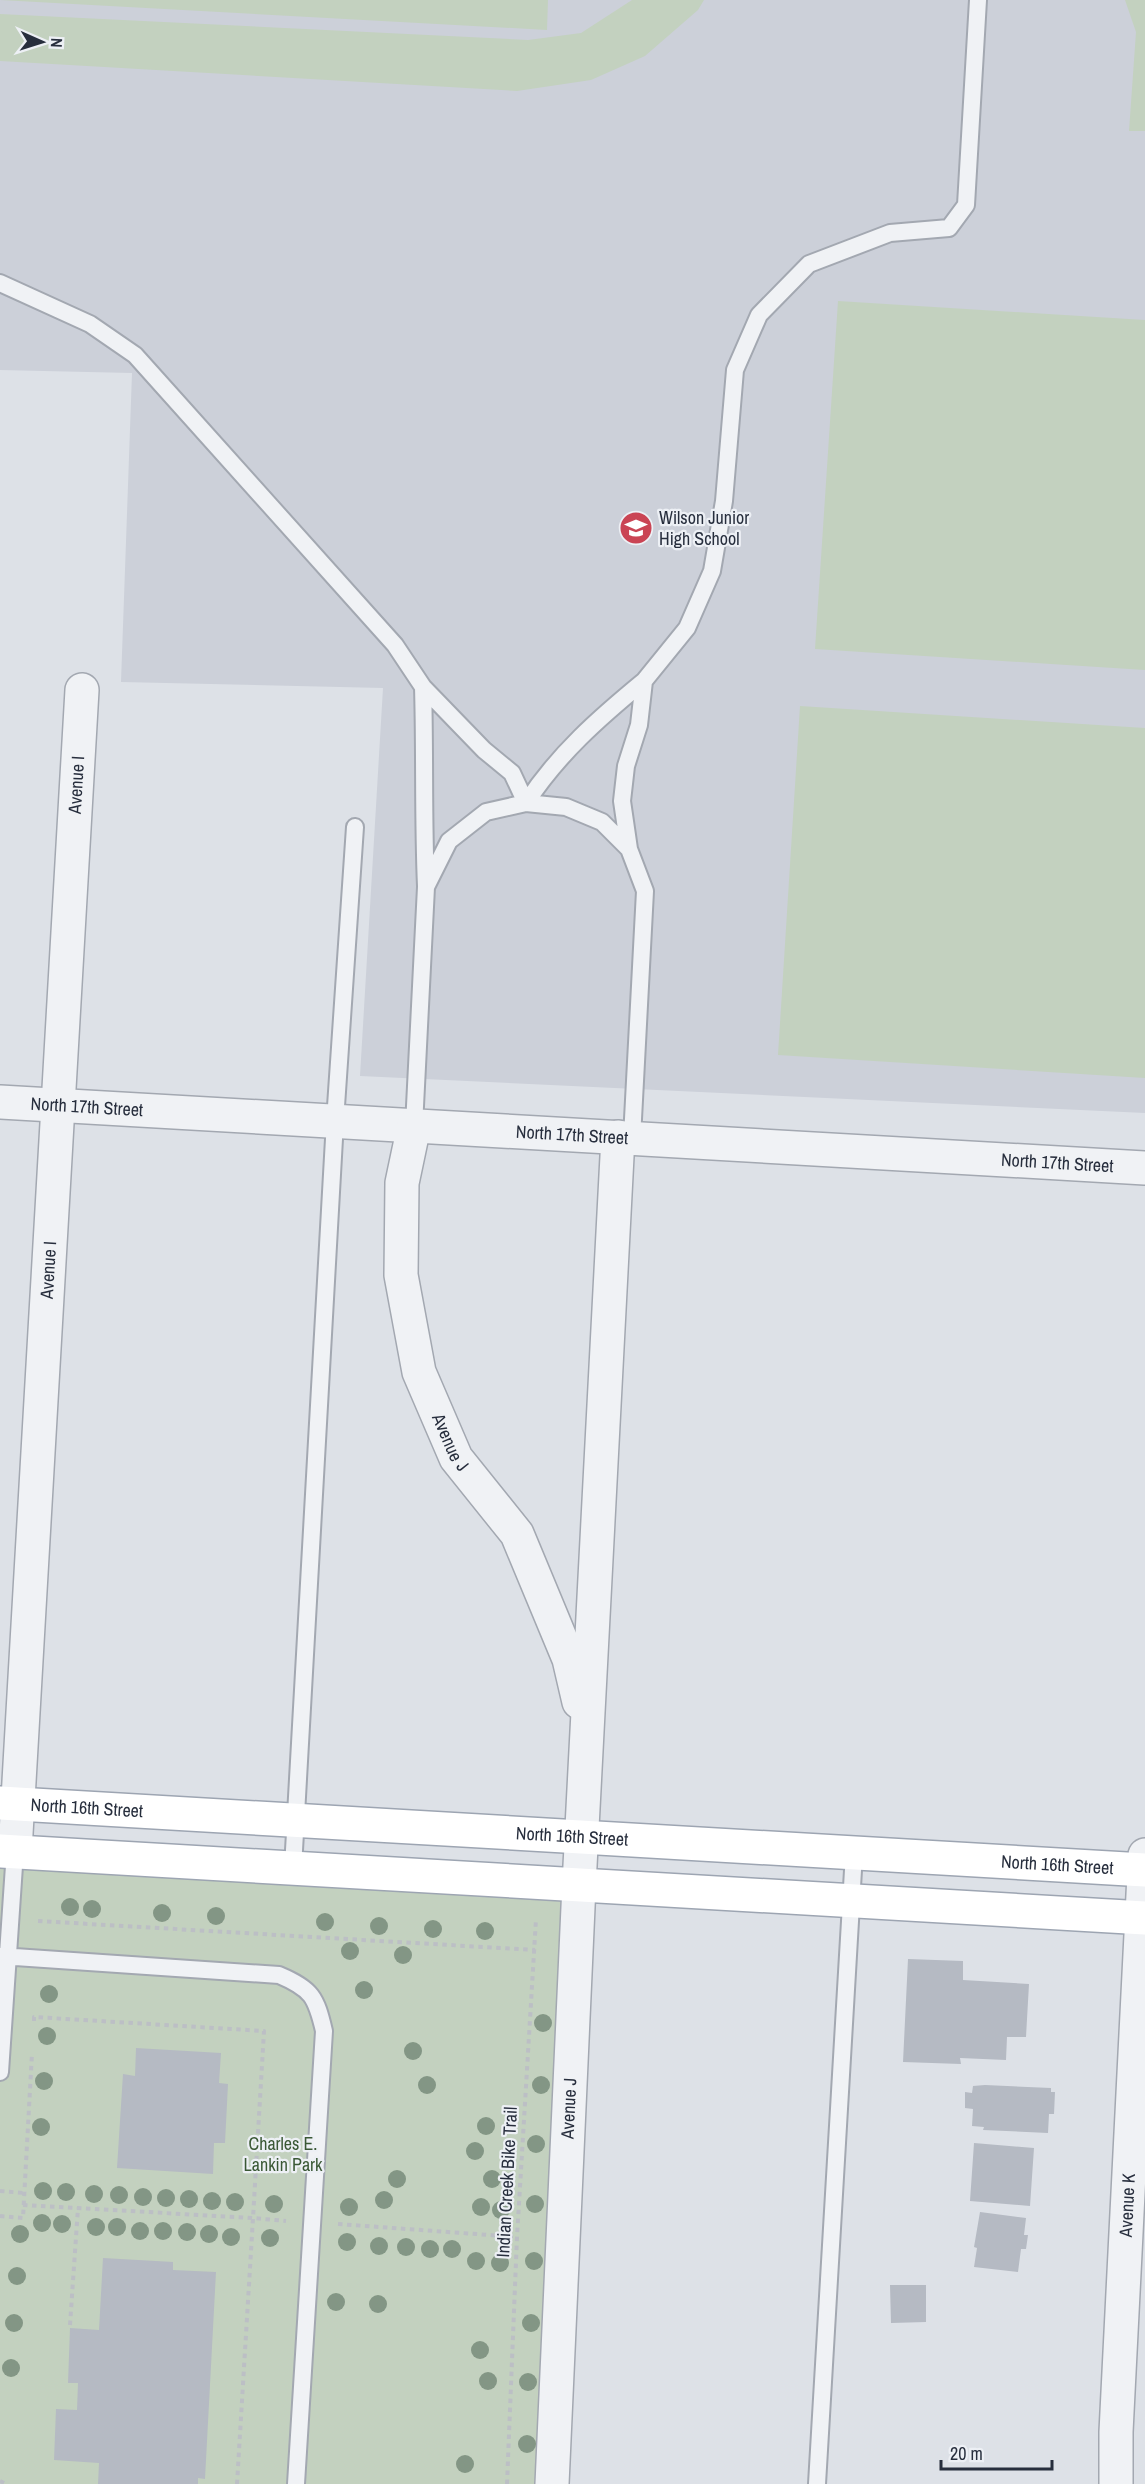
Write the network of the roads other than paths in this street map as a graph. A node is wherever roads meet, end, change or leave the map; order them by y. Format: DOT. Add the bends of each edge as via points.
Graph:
graph roads {
  1 [pos="978,0"];
  2 [pos="0,283"];
  3 [pos="644,681"];
  4 [pos="423,687"];
  5 [pos="82,690"];
  6 [pos="526,803"];
  7 [pos="355,827"];
  8 [pos="629,849"];
  9 [pos="426,887"];
  10 [pos="0,1102"];
  11 [pos="58,1105"];
  12 [pos="335,1121"];
  13 [pos="414,1126"];
  14 [pos="625,1138"];
  15 [pos="1145,1168"];
  16 [pos="587,1732"];
  17 [pos="9,1803"];
  18 [pos="296,1820"];
  19 [pos="582,1837"];
  20 [pos="8,1851"];
  21 [pos="855,1853"];
  22 [pos="1145,1865"];
  23 [pos="293,1868"];
  24 [pos="579,1885"];
  25 [pos="852,1900"];
  26 [pos="1143,1918"];
  27 [pos="3,1957"];
  28 [pos="0,2072"];
  29 [pos="296,2484"];
  30 [pos="552,2484"];
  31 [pos="817,2484"];
  32 [pos="1116,2484"];
  1 -- 3 [label="lane" via="966,205 949,228 890,233 809,264 759,315 735,370 724,501 712,571 687,628"];
  2 -- 4 [label="lane" via="90,324 135,355 395,645"];
  3 -- 6 [label="lane" via="593,723 547,771"];
  3 -- 8 [label="lane" via="639,725 626,765 622,801"];
  4 -- 6 [label="lane" via="512,773"];
  4 -- 9 [label="lane"];
  5 -- 11 [label="street, Avenue I"];
  6 -- 8 [label="lane" via="566,807 603,822"];
  6 -- 9 [label="lane" via="486,812 449,841"];
  7 -- 12 [label="lane"];
  8 -- 14 [label="lane" via="645,891"];
  9 -- 13 [label="lane"];
  10 -- 11 [label="street, North 17th Street"];
  11 -- 12 [label="street, North 17th Street"];
  11 -- 17 [label="street, Avenue I"];
  12 -- 13 [label="street, North 17th Street"];
  12 -- 18 [label="lane"];
  13 -- 14 [label="street, North 17th Street"];
  13 -- 16 [label="street, Avenue J" via="402,1183 401,1275 419,1371 456,1458 517,1534 568,1659"];
  14 -- 15 [label="street, North 17th Street"];
  14 -- 16 [label="street, Avenue J"];
  16 -- 19 [label="street, Avenue J"];
  17 -- 18 [label="main road, North 16th Street"];
  17 -- 20 [label="street, Avenue I"];
  18 -- 19 [label="main road, North 16th Street"];
  18 -- 23 [label="lane"];
  19 -- 21 [label="main road, North 16th Street"];
  19 -- 24 [label="street, Avenue J"];
  20 -- 23 [label="main road"];
  20 -- 27 [label="lane" via="9,1919"];
  21 -- 22 [label="main road, North 16th Street"];
  21 -- 25 [label="lane"];
  22 -- 26 [label="street, Avenue K"];
  23 -- 24 [label="main road"];
  24 -- 25 [label="main road"];
  24 -- 30 [label="street, Avenue J"];
  25 -- 26 [label="main road"];
  25 -- 31 [label="lane"];
  26 -- 32 [label="street, Avenue K"];
  27 -- 28 [label="lane"];
  27 -- 29 [label="lane" via="279,1975 303,1986 318,2003 324,2031"];
}
